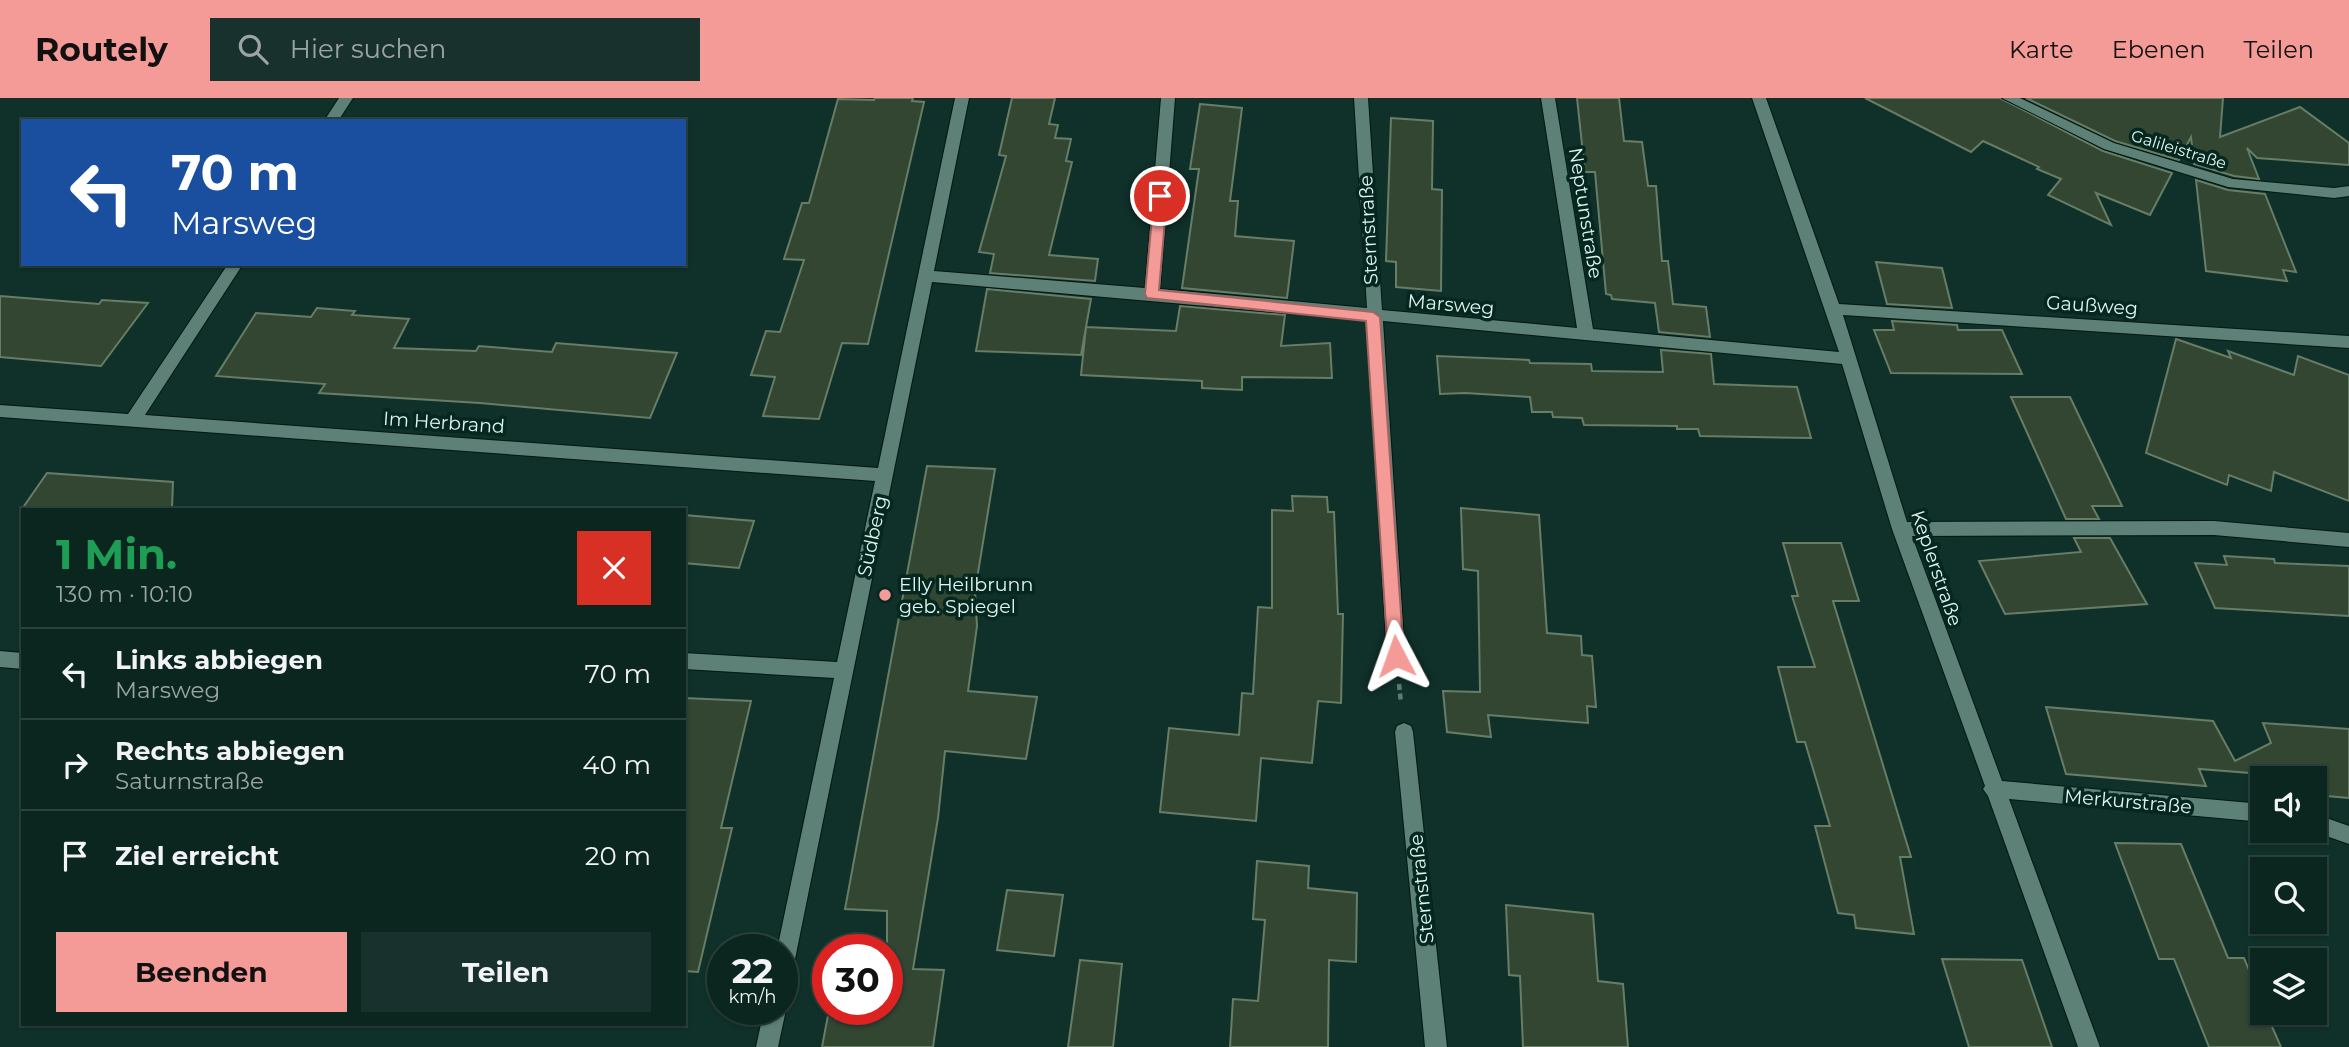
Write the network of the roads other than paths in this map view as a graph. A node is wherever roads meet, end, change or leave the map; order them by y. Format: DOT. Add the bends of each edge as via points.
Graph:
graph roads {
  1 [pos="346,98"];
  2 [pos="962,98"];
  3 [pos="1168,98"];
  4 [pos="1361,98"];
  5 [pos="1548,98"];
  6 [pos="1759,98"];
  7 [pos="2009,98"];
  8 [pos="332,119"];
  9 [pos="2349,191"];
  10 [pos="235,266"];
  11 [pos="925,276"];
  12 [pos="1152,294"];
  13 [pos="1833,309"];
  14 [pos="1373,317"];
  15 [pos="1586,334"];
  16 [pos="2349,342"];
  17 [pos="1848,359"];
  18 [pos="0,411"];
  19 [pos="133,420"];
  20 [pos="885,475"];
  21 [pos="1901,530"];
  22 [pos="2349,540"];
  23 [pos="1396,656"];
  24 [pos="0,659"];
  25 [pos="21,661"];
  26 [pos="686,661"];
  27 [pos="844,671"];
  28 [pos="1404,732"];
  29 [pos="1993,789"];
  30 [pos="2250,812"];
  31 [pos="2327,827"];
  32 [pos="2349,835"];
  33 [pos="790,934"];
  34 [pos="772,1025"];
  35 [pos="767,1047"];
  36 [pos="1436,1047"];
  37 [pos="2089,1047"];
  1 -- 8 [label="street"];
  2 -- 11 [label="street, Südberg"];
  3 -- 12 [label="street"];
  4 -- 14 [label="street, Sternstraße"];
  5 -- 15 [label="street, Neptunstraße"];
  6 -- 13 [label="street, Keplerstraße"];
  7 -- 9 [label="street, Galileistraße" via="2109,146 2233,184"];
  10 -- 19 [label="street"];
  11 -- 12 [label="street, Marsweg"];
  11 -- 20 [label="street, Südberg"];
  12 -- 14 [label="street, Marsweg"];
  13 -- 16 [label="street, Gaußweg"];
  13 -- 17 [label="street, Keplerstraße"];
  14 -- 15 [label="street, Marsweg"];
  14 -- 23 [label="street, Sternstraße"];
  15 -- 17 [label="street, Marsweg"];
  17 -- 21 [label="street, Keplerstraße"];
  18 -- 19 [label="street, Im Herbrand"];
  19 -- 20 [label="street, Im Herbrand"];
  20 -- 27 [label="street, Südberg"];
  21 -- 22 [label="street" via="2214,528"];
  21 -- 29 [label="street, Keplerstraße"];
  24 -- 25 [label="street"];
  26 -- 27 [label="street"];
  27 -- 33 [label="street, Südberg"];
  28 -- 36 [label="street, Sternstraße"];
  29 -- 30 [label="street, Merkurstraße"];
  29 -- 37 [label="street, Keplerstraße"];
  31 -- 32 [label="street"];
  34 -- 35 [label="street"];
}
